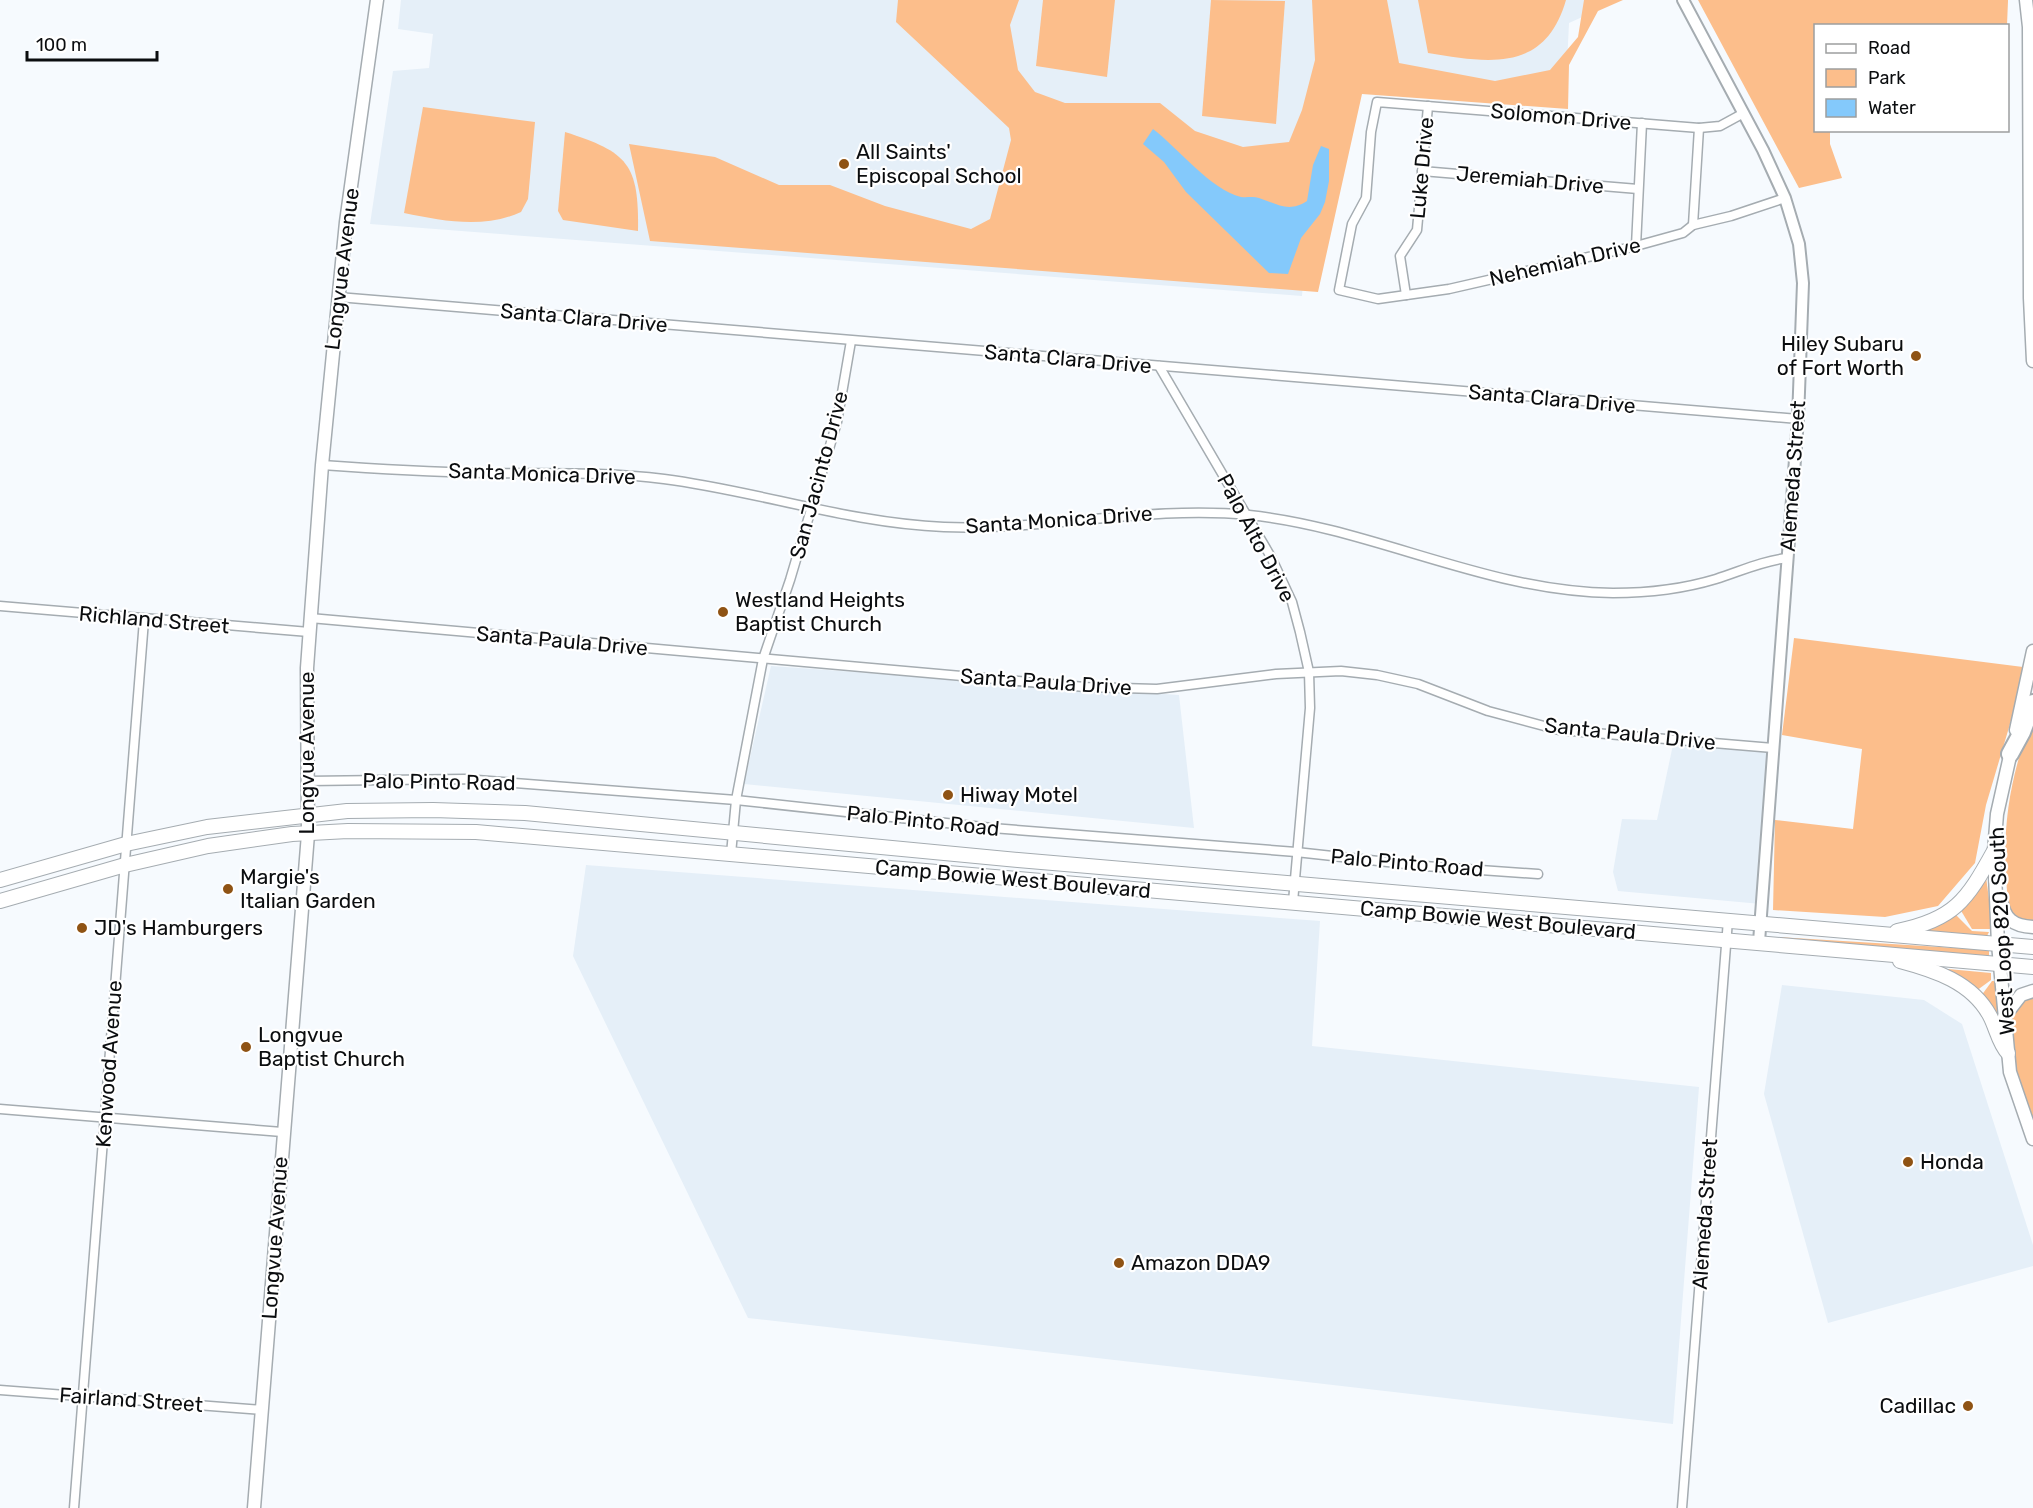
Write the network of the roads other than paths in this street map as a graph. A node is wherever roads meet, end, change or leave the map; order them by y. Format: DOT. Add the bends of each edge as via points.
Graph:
graph roads {
  1 [pos="377,0"];
  2 [pos="1683,0"];
  3 [pos="2026,0"];
  4 [pos="1428,106"];
  5 [pos="1742,114"];
  6 [pos="1642,123"];
  7 [pos="1699,128"];
  8 [pos="1422,171"];
  9 [pos="1638,189"];
  10 [pos="1785,198"];
  11 [pos="1693,225"];
  12 [pos="1636,246"];
  13 [pos="1339,290"];
  14 [pos="1406,295"];
  15 [pos="338,297"];
  16 [pos="851,341"];
  17 [pos="2033,361"];
  18 [pos="1160,366"];
  19 [pos="1798,419"];
  20 [pos="322,465"];
  21 [pos="811,508"];
  22 [pos="1249,515"];
  23 [pos="1787,558"];
  24 [pos="0,606"];
  25 [pos="310,618"];
  26 [pos="144,620"];
  27 [pos="309,632"];
  28 [pos="2033,651"];
  29 [pos="763,659"];
  30 [pos="1309,672"];
  31 [pos="2033,704"];
  32 [pos="1773,748"];
  33 [pos="2010,754"];
  34 [pos="307,781"];
  35 [pos="736,800"];
  36 [pos="308,814"];
  37 [pos="308,834"];
  38 [pos="733,835"];
  39 [pos="126,844"];
  40 [pos="1994,851"];
  41 [pos="1296,852"];
  42 [pos="730,854"];
  43 [pos="1018,860"];
  44 [pos="125,865"];
  45 [pos="1538,874"];
  46 [pos="0,880"];
  47 [pos="1015,880"];
  48 [pos="1995,881"];
  49 [pos="1296,885"];
  50 [pos="0,901"];
  51 [pos="1293,902"];
  52 [pos="1728,920"];
  53 [pos="1760,923"];
  54 [pos="2033,927"];
  55 [pos="1880,934"];
  56 [pos="1726,940"];
  57 [pos="1758,942"];
  58 [pos="1998,944"];
  59 [pos="2033,947"];
  60 [pos="1854,950"];
  61 [pos="2000,964"];
  62 [pos="2033,967"];
  63 [pos="2033,992"];
  64 [pos="2004,1017"];
  65 [pos="2008,1053"];
  66 [pos="0,1109"];
  67 [pos="105,1118"];
  68 [pos="282,1132"];
  69 [pos="2033,1139"];
  70 [pos="0,1390"];
  71 [pos="83,1396"];
  72 [pos="262,1410"];
  73 [pos="74,1508"];
  74 [pos="254,1508"];
  75 [pos="1682,1508"];
  1 -- 15 [label="main road, Longvue Avenue"];
  2 -- 5 [label="street, Alemeda Street"];
  3 -- 17 [label="main road"];
  4 -- 6 [label="street, Solomon Drive"];
  4 -- 8 [label="street, Luke Drive"];
  4 -- 13 [label="street, Solomon Drive" via="1377,102 1366,198 1352,224"];
  5 -- 7 [label="street, Solomon Drive" via="1720,126"];
  5 -- 10 [label="street, Alemeda Street"];
  6 -- 7 [label="street, Solomon Drive"];
  6 -- 9 [label="street"];
  7 -- 11 [label="street"];
  8 -- 9 [label="street, Jeremiah Drive"];
  8 -- 14 [label="street, Luke Drive" via="1417,230 1400,256"];
  9 -- 12 [label="street"];
  10 -- 11 [label="street, Nehemiah Drive"];
  10 -- 19 [label="street, Alemeda Street" via="1799,244 1803,283"];
  11 -- 12 [label="street, Nehemiah Drive" via="1683,233"];
  12 -- 14 [label="street, Nehemiah Drive" via="1449,289"];
  13 -- 14 [label="street, Nehemiah Drive" via="1378,299"];
  15 -- 16 [label="street, Santa Clara Drive"];
  15 -- 20 [label="main road, Longvue Avenue"];
  16 -- 18 [label="street, Santa Clara Drive"];
  16 -- 21 [label="street, San Jacinto Drive" via="837,422"];
  18 -- 19 [label="street, Santa Clara Drive"];
  18 -- 22 [label="street, Palo Alto Drive"];
  19 -- 23 [label="street, Alemeda Street"];
  20 -- 21 [label="street, Santa Monica Drive" via="489,473 591,472 666,479"];
  20 -- 25 [label="main road, Longvue Avenue"];
  21 -- 22 [label="street, Santa Monica Drive" via="943,527 1175,512"];
  21 -- 29 [label="street, San Jacinto Drive"];
  22 -- 23 [label="street, Santa Monica Drive" via="1315,526 1518,583 1571,591 1670,589"];
  22 -- 30 [label="street, Palo Alto Drive" via="1292,602"];
  23 -- 32 [label="street, Alemeda Street"];
  24 -- 26 [label="street, Richland Street"];
  25 -- 27 [label="main road, Longvue Avenue"];
  25 -- 29 [label="street, Santa Paula Drive"];
  26 -- 27 [label="street, Richland Street"];
  26 -- 39 [label="street, Kenwood Avenue"];
  27 -- 34 [label="main road, Longvue Avenue"];
  28 -- 33 [label="main road, West Loop 820 South"];
  29 -- 30 [label="street, Santa Paula Drive" via="1156,689"];
  29 -- 35 [label="street, San Jacinto Drive"];
  30 -- 32 [label="street, Santa Paula Drive" via="1341,671 1418,684 1522,722 1559,730"];
  30 -- 41 [label="street, Palo Alto Drive" via="1310,708"];
  31 -- 33 [label="highway"];
  32 -- 53 [label="street, Alemeda Street"];
  33 -- 40 [label="main road, West Loop 820 South" via="1997,814"];
  34 -- 35 [label="street, Palo Pinto Road" via="464,779"];
  34 -- 36 [label="main road, Longvue Avenue"];
  35 -- 38 [label="street, San Jacinto Drive"];
  35 -- 41 [label="street, Palo Pinto Road" via="992,828"];
  36 -- 37 [label="main road, Longvue Avenue"];
  36 -- 38 [label="main road, Camp Bowie West Boulevard" via="388,809 525,813"];
  36 -- 39 [label="main road, Camp Bowie West Boulevard" via="207,827"];
  37 -- 42 [label="main road, Camp Bowie West Boulevard" via="476,832"];
  37 -- 44 [label="main road, Camp Bowie West Boulevard" via="208,846"];
  37 -- 68 [label="main road, Longvue Avenue"];
  38 -- 42 [label="street, San Jacinto Drive"];
  38 -- 43 [label="main road, Camp Bowie West Boulevard"];
  39 -- 44 [label="street, Kenwood Avenue"];
  39 -- 46 [label="main road, Camp Bowie West Boulevard"];
  40 -- 48 [label="main road, West Loop 820 South"];
  40 -- 55 [label="main road" via="1977,883 1956,909 1927,924"];
  41 -- 45 [label="street, Palo Pinto Road"];
  41 -- 49 [label="street, Palo Alto Drive"];
  42 -- 47 [label="main road, Camp Bowie West Boulevard"];
  43 -- 47 [label="main road"];
  43 -- 49 [label="main road, Camp Bowie West Boulevard"];
  44 -- 50 [label="main road, Camp Bowie West Boulevard"];
  44 -- 67 [label="street, Kenwood Avenue"];
  47 -- 51 [label="main road, Camp Bowie West Boulevard"];
  48 -- 54 [label="main road" via="2003,912 2011,922"];
  48 -- 58 [label="main road, West Loop 820 South"];
  49 -- 51 [label="street, Palo Alto Drive"];
  49 -- 52 [label="main road, Camp Bowie West Boulevard"];
  51 -- 56 [label="main road, Camp Bowie West Boulevard"];
  52 -- 53 [label="main road, Camp Bowie West Boulevard"];
  52 -- 56 [label="street, Alemeda Street"];
  53 -- 55 [label="main road, Camp Bowie West Boulevard"];
  53 -- 57 [label="street, Alemeda Street"];
  55 -- 58 [label="main road, Camp Bowie West Boulevard"];
  56 -- 57 [label="main road, Camp Bowie West Boulevard"];
  56 -- 75 [label="street, Alemeda Street"];
  57 -- 60 [label="main road, Camp Bowie West Boulevard"];
  58 -- 59 [label="main road, Camp Bowie West Boulevard"];
  58 -- 61 [label="main road, West Loop 820 South"];
  60 -- 61 [label="main road, Camp Bowie West Boulevard"];
  60 -- 65 [label="main road" via="1947,976 1966,988 1987,1010"];
  61 -- 62 [label="main road, Camp Bowie West Boulevard"];
  61 -- 64 [label="main road, West Loop 820 South"];
  63 -- 64 [label="main road" via="2021,995"];
  64 -- 65 [label="main road, West Loop 820 South"];
  65 -- 69 [label="main road, West Loop 820 South"];
  66 -- 67 [label="street"];
  67 -- 68 [label="street"];
  67 -- 71 [label="street, Kenwood Avenue"];
  68 -- 72 [label="main road, Longvue Avenue"];
  70 -- 71 [label="street, Fairland Street"];
  71 -- 72 [label="street, Fairland Street"];
  71 -- 73 [label="street, Kenwood Avenue"];
  72 -- 74 [label="main road, Longvue Avenue"];
}
